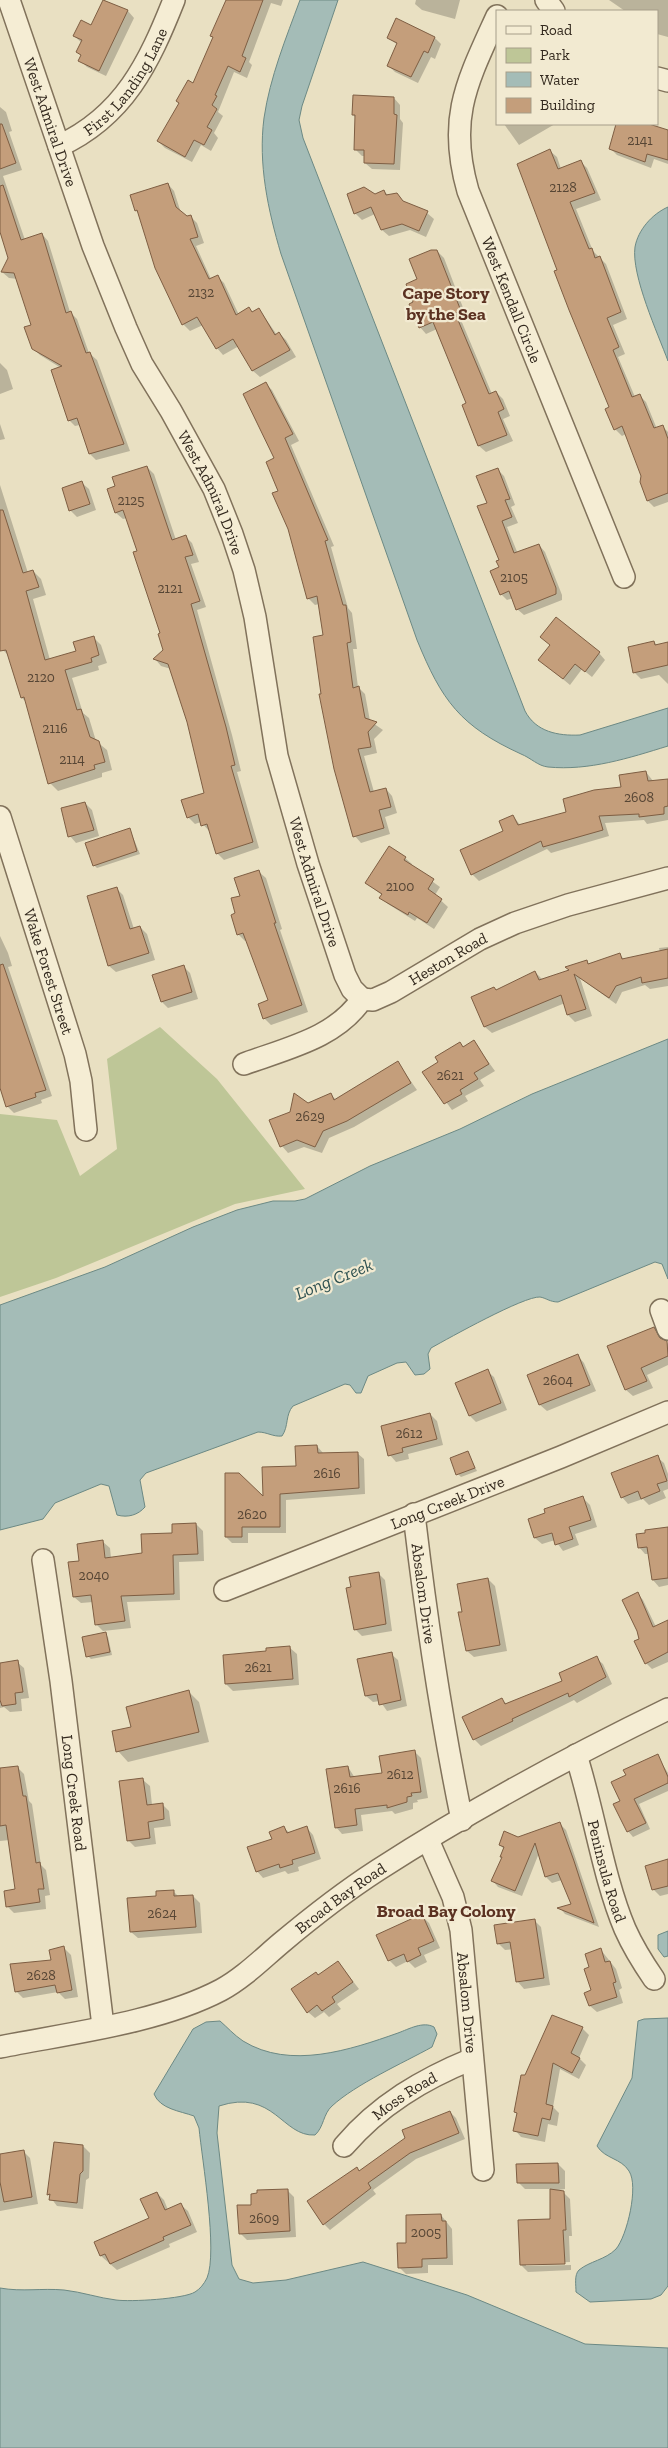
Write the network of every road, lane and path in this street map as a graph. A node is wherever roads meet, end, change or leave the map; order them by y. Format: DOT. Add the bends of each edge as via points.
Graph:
graph roads {
  1 [pos="9,0"];
  2 [pos="174,0"];
  3 [pos="496,18"];
  4 [pos="60,146"];
  5 [pos="624,578"];
  6 [pos="0,817"];
  7 [pos="668,878"];
  8 [pos="362,999"];
  9 [pos="244,1064"];
  10 [pos="86,1130"];
  11 [pos="668,1412"];
  12 [pos="414,1514"];
  13 [pos="43,1560"];
  14 [pos="225,1590"];
  15 [pos="668,1709"];
  16 [pos="576,1755"];
  17 [pos="462,1820"];
  18 [pos="428,1840"];
  19 [pos="654,1979"];
  20 [pos="103,2026"];
  21 [pos="0,2047"];
  22 [pos="472,2059"];
  23 [pos="344,2146"];
  24 [pos="483,2170"];
  1 -- 4 [label="street, West Admiral Drive"];
  2 -- 4 [label="street, First Landing Lane" via="158,40 116,108 98,125"];
  3 -- 5 [label="street, West Kendall Circle" via="469,77 462,102 458,134 461,165 471,200"];
  4 -- 8 [label="street, West Admiral Drive" via="93,246 126,328 142,364 214,489 232,534 254,617 277,756 345,975"];
  6 -- 10 [label="street, Wake Forest Street" via="75,1054"];
  7 -- 8 [label="street, Heston Road" via="515,923 480,939 391,992 374,1000"];
  8 -- 9 [label="street" via="340,1024 324,1034"];
  11 -- 12 [label="street, Long Creek Drive"];
  12 -- 14 [label="street, Long Creek Drive"];
  12 -- 17 [label="street, Absalom Drive" via="428,1635"];
  13 -- 20 [label="street, Long Creek Road"];
  15 -- 16 [label="street, Broad Bay Road"];
  16 -- 17 [label="street, Broad Bay Road"];
  16 -- 19 [label="street, Peninsula Road" via="589,1794 614,1898 636,1952"];
  17 -- 18 [label="street, Broad Bay Road"];
  18 -- 20 [label="street, Broad Bay Road" via="328,1904 248,1972 221,1990 169,2011"];
  18 -- 22 [label="street, Absalom Drive" via="453,1897 461,1930"];
  20 -- 21 [label="street, Broad Bay Road"];
  22 -- 23 [label="street, Moss Road" via="417,2084 383,2107"];
  22 -- 24 [label="street, Absalom Drive"];
}
